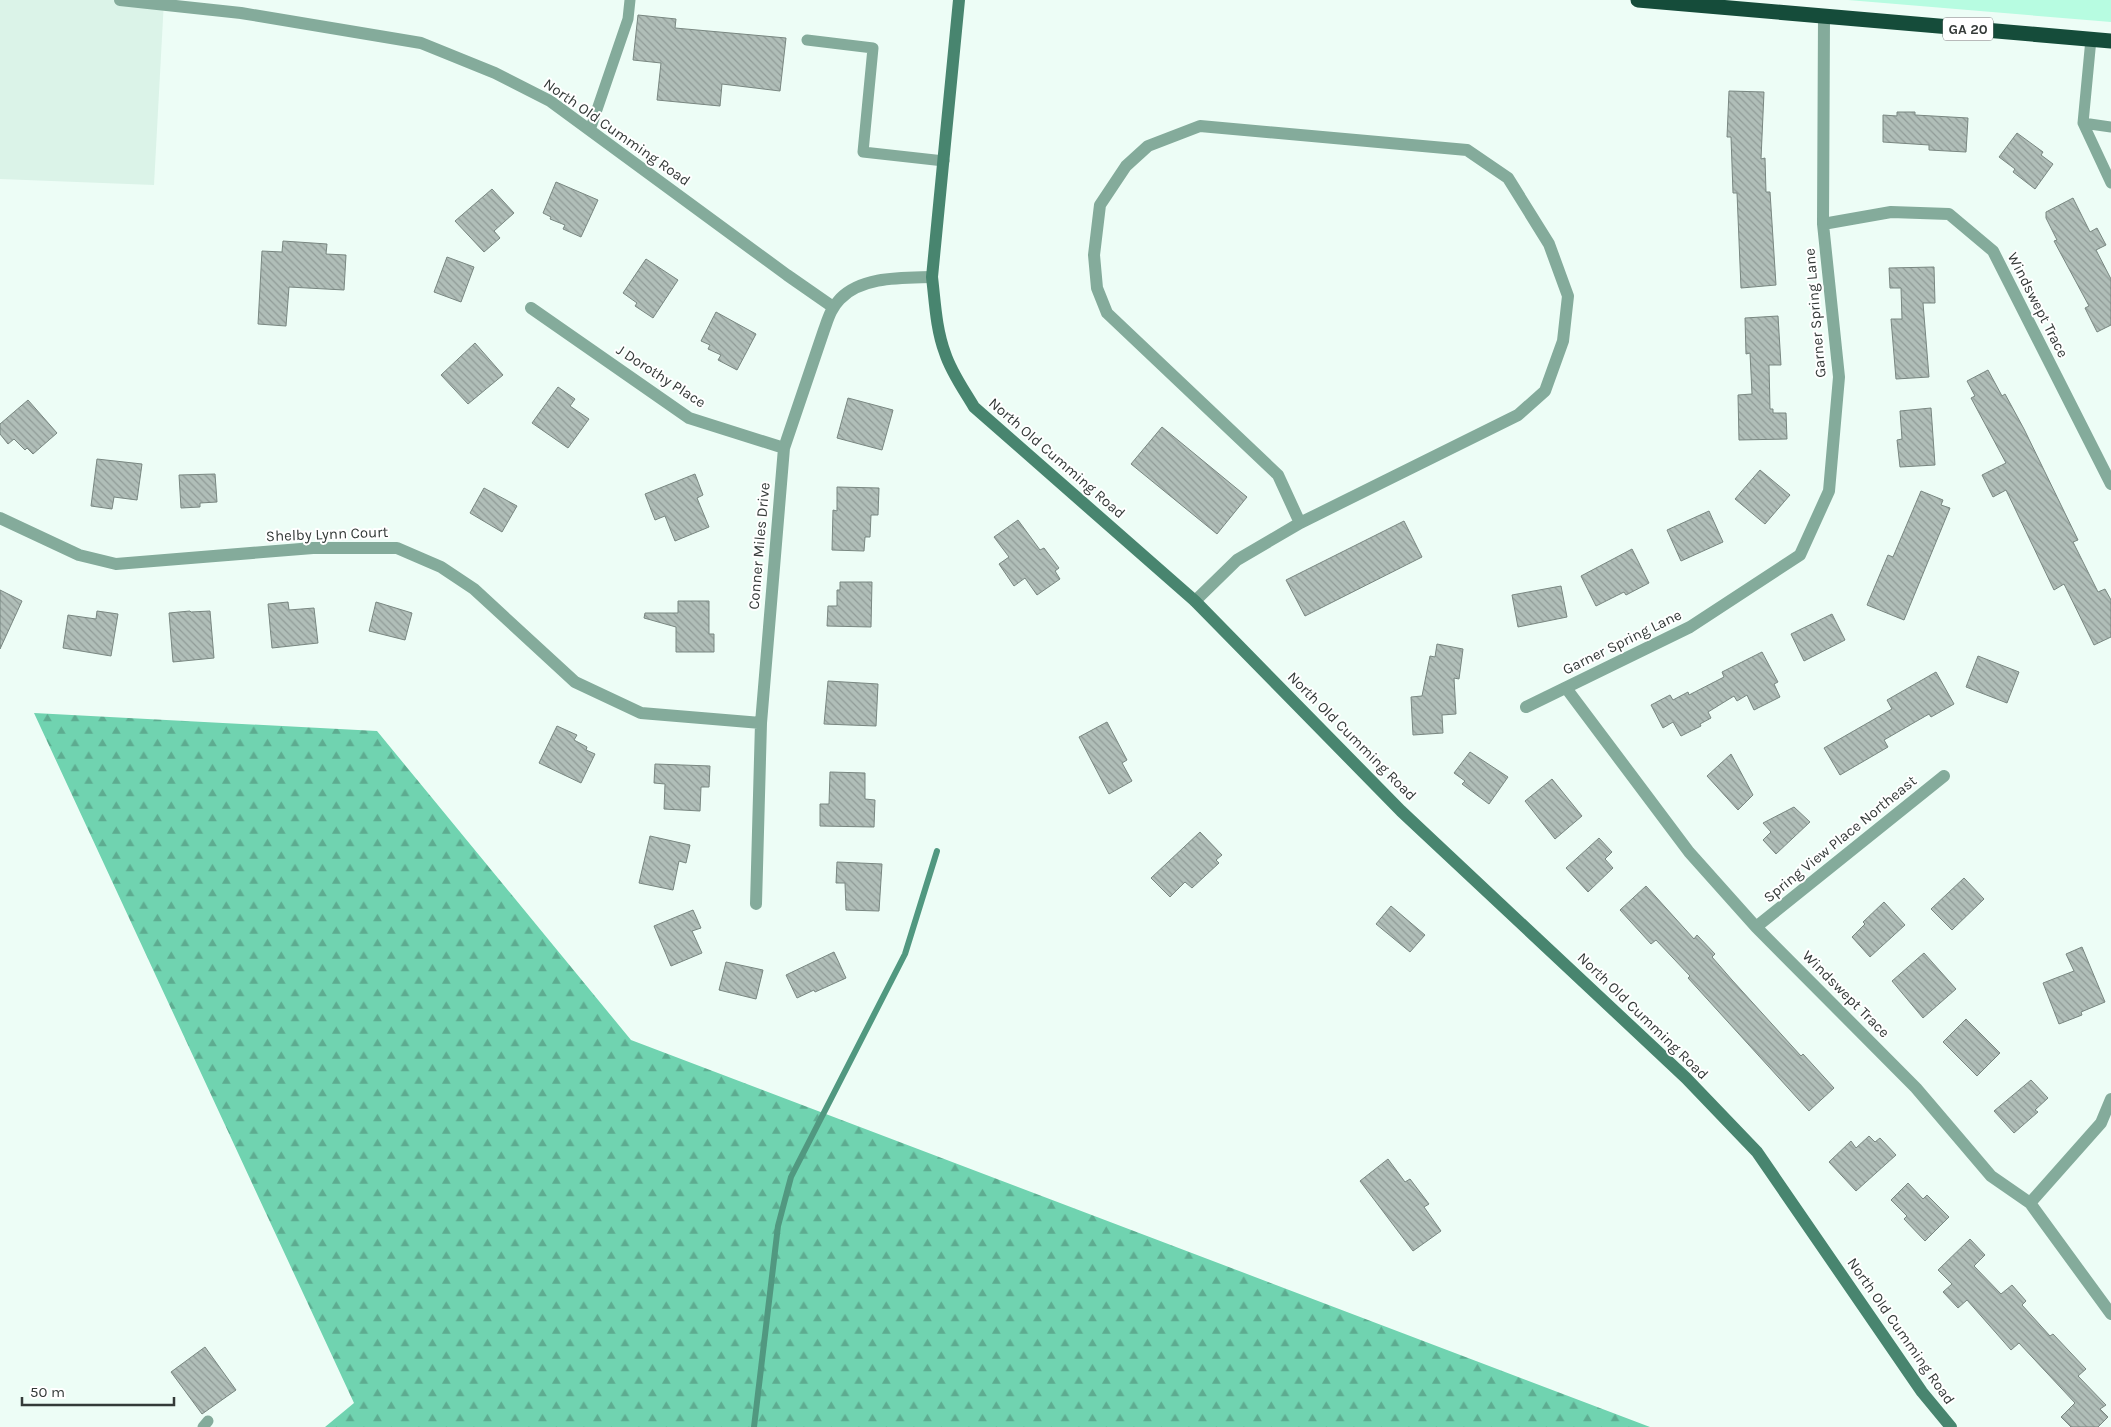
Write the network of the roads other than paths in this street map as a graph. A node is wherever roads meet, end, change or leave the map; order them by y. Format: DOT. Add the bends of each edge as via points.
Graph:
graph roads {
  1 [pos="120,0"];
  2 [pos="630,0"];
  3 [pos="959,0"];
  4 [pos="1638,0"];
  5 [pos="1824,17"];
  6 [pos="2091,39"];
  7 [pos="807,40"];
  8 [pos="2111,41"];
  9 [pos="2083,123"];
  10 [pos="2111,126"];
  11 [pos="590,130"];
  12 [pos="944,160"];
  13 [pos="2111,184"];
  14 [pos="1823,224"];
  15 [pos="932,277"];
  16 [pos="834,307"];
  17 [pos="531,308"];
  18 [pos="784,448"];
  19 [pos="2111,484"];
  20 [pos="0,518"];
  21 [pos="1300,523"];
  22 [pos="1195,601"];
  23 [pos="1566,688"];
  24 [pos="1526,708"];
  25 [pos="761,723"];
  26 [pos="1944,776"];
  27 [pos="756,904"];
  28 [pos="1756,927"];
  29 [pos="2111,1099"];
  30 [pos="2030,1203"];
  31 [pos="2111,1314"];
  32 [pos="1951,1427"];
  1 -- 11 [label="street, North Old Cumming Road" via="241,13 421,42 495,72 542,97"];
  2 -- 11 [label="lane" via="628,19"];
  3 -- 12 [label="street, North Old Cumming Road"];
  4 -- 5 [label="highway, GA 20"];
  5 -- 6 [label="highway, GA 20"];
  5 -- 14 [label="street, Garner Spring Lane"];
  6 -- 8 [label="highway, GA 20"];
  6 -- 9 [label="lane"];
  7 -- 12 [label="lane" via="873,48 863,152"];
  9 -- 10 [label="lane"];
  9 -- 13 [label="lane"];
  11 -- 16 [label="street, North Old Cumming Road"];
  12 -- 15 [label="street, North Old Cumming Road"];
  14 -- 19 [label="street, Windswept Trace" via="1892,212 1949,214 1993,252"];
  14 -- 23 [label="street, Garner Spring Lane" via="1839,377 1830,491 1800,555 1690,627"];
  15 -- 16 [label="street, Conner Miles Drive" via="866,284 846,294"];
  15 -- 22 [label="street, North Old Cumming Road" via="945,353 974,407"];
  16 -- 18 [label="street, Conner Miles Drive"];
  17 -- 18 [label="street, J Dorothy Place" via="689,418"];
  18 -- 25 [label="street, Conner Miles Drive"];
  20 -- 25 [label="street, Shelby Lynn Court" via="79,555 116,564 313,548 397,548 441,567 474,589 575,682 642,713"];
  21 -- 21 [label="street" via="1518,415 1544,391 1563,341 1568,296 1549,244 1508,178 1466,150 1200,126 1148,146 1126,166 1100,205 1094,255 1097,288 1108,313 1278,475"];
  21 -- 22 [label="street" via="1237,560"];
  22 -- 32 [label="street, North Old Cumming Road" via="1401,810 1686,1078 1757,1152 1922,1392"];
  23 -- 24 [label="street, Garner Spring Lane"];
  23 -- 28 [label="street, Windswept Trace" via="1689,852"];
  25 -- 27 [label="street, Conner Miles Drive"];
  26 -- 28 [label="street, Spring View Place Northeast"];
  28 -- 30 [label="street, Windswept Trace" via="1916,1088 1991,1176"];
  29 -- 30 [label="street" via="2101,1123"];
  30 -- 31 [label="street, Windswept Trace"];
}
